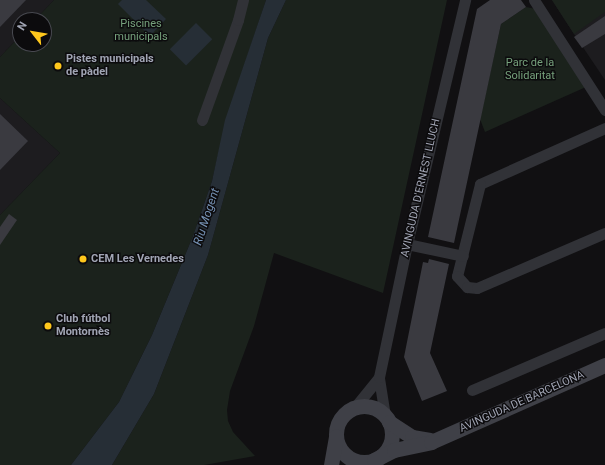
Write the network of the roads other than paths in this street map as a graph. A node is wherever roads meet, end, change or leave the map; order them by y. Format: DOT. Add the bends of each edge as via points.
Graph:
graph roads {
  1 [pos="243,0"];
  2 [pos="465,0"];
  3 [pos="534,0"];
  4 [pos="605,110"];
  5 [pos="202,120"];
  6 [pos="605,128"];
  7 [pos="605,233"];
  8 [pos="407,244"];
  9 [pos="463,256"];
  10 [pos="605,333"];
  11 [pos="605,365"];
  12 [pos="379,377"];
  13 [pos="472,390"];
  14 [pos="356,407"];
  15 [pos="387,419"];
  16 [pos="336,436"];
  17 [pos="439,438"];
  18 [pos="362,462"];
  19 [pos="331,465"];
  1 -- 5 [label="street"];
  2 -- 8 [label="street, AVINGUDA D'ERNEST LLUCH"];
  3 -- 4 [label="street"];
  6 -- 9 [label="street" via="480,184"];
  7 -- 9 [label="street" via="477,288 467,287 457,276"];
  8 -- 9 [label="street"];
  8 -- 12 [label="street, AVINGUDA D'ERNEST LLUCH"];
  10 -- 13 [label="street"];
  11 -- 17 [label="street, AVINGUDA DE BARCELONA"];
  12 -- 14 [label="street"];
  12 -- 15 [label="street"];
  14 -- 15 [label="street" via="370,406"];
  14 -- 16 [label="street" via="345,413 339,422"];
  15 -- 17 [label="street" via="412,437 426,440"];
  15 -- 18 [label="street" via="390,443 386,450"];
  16 -- 18 [label="street" via="342,450 348,456"];
  16 -- 19 [label="street"];
  17 -- 18 [label="street, AVINGUDA DE BARCELONA"];
}
